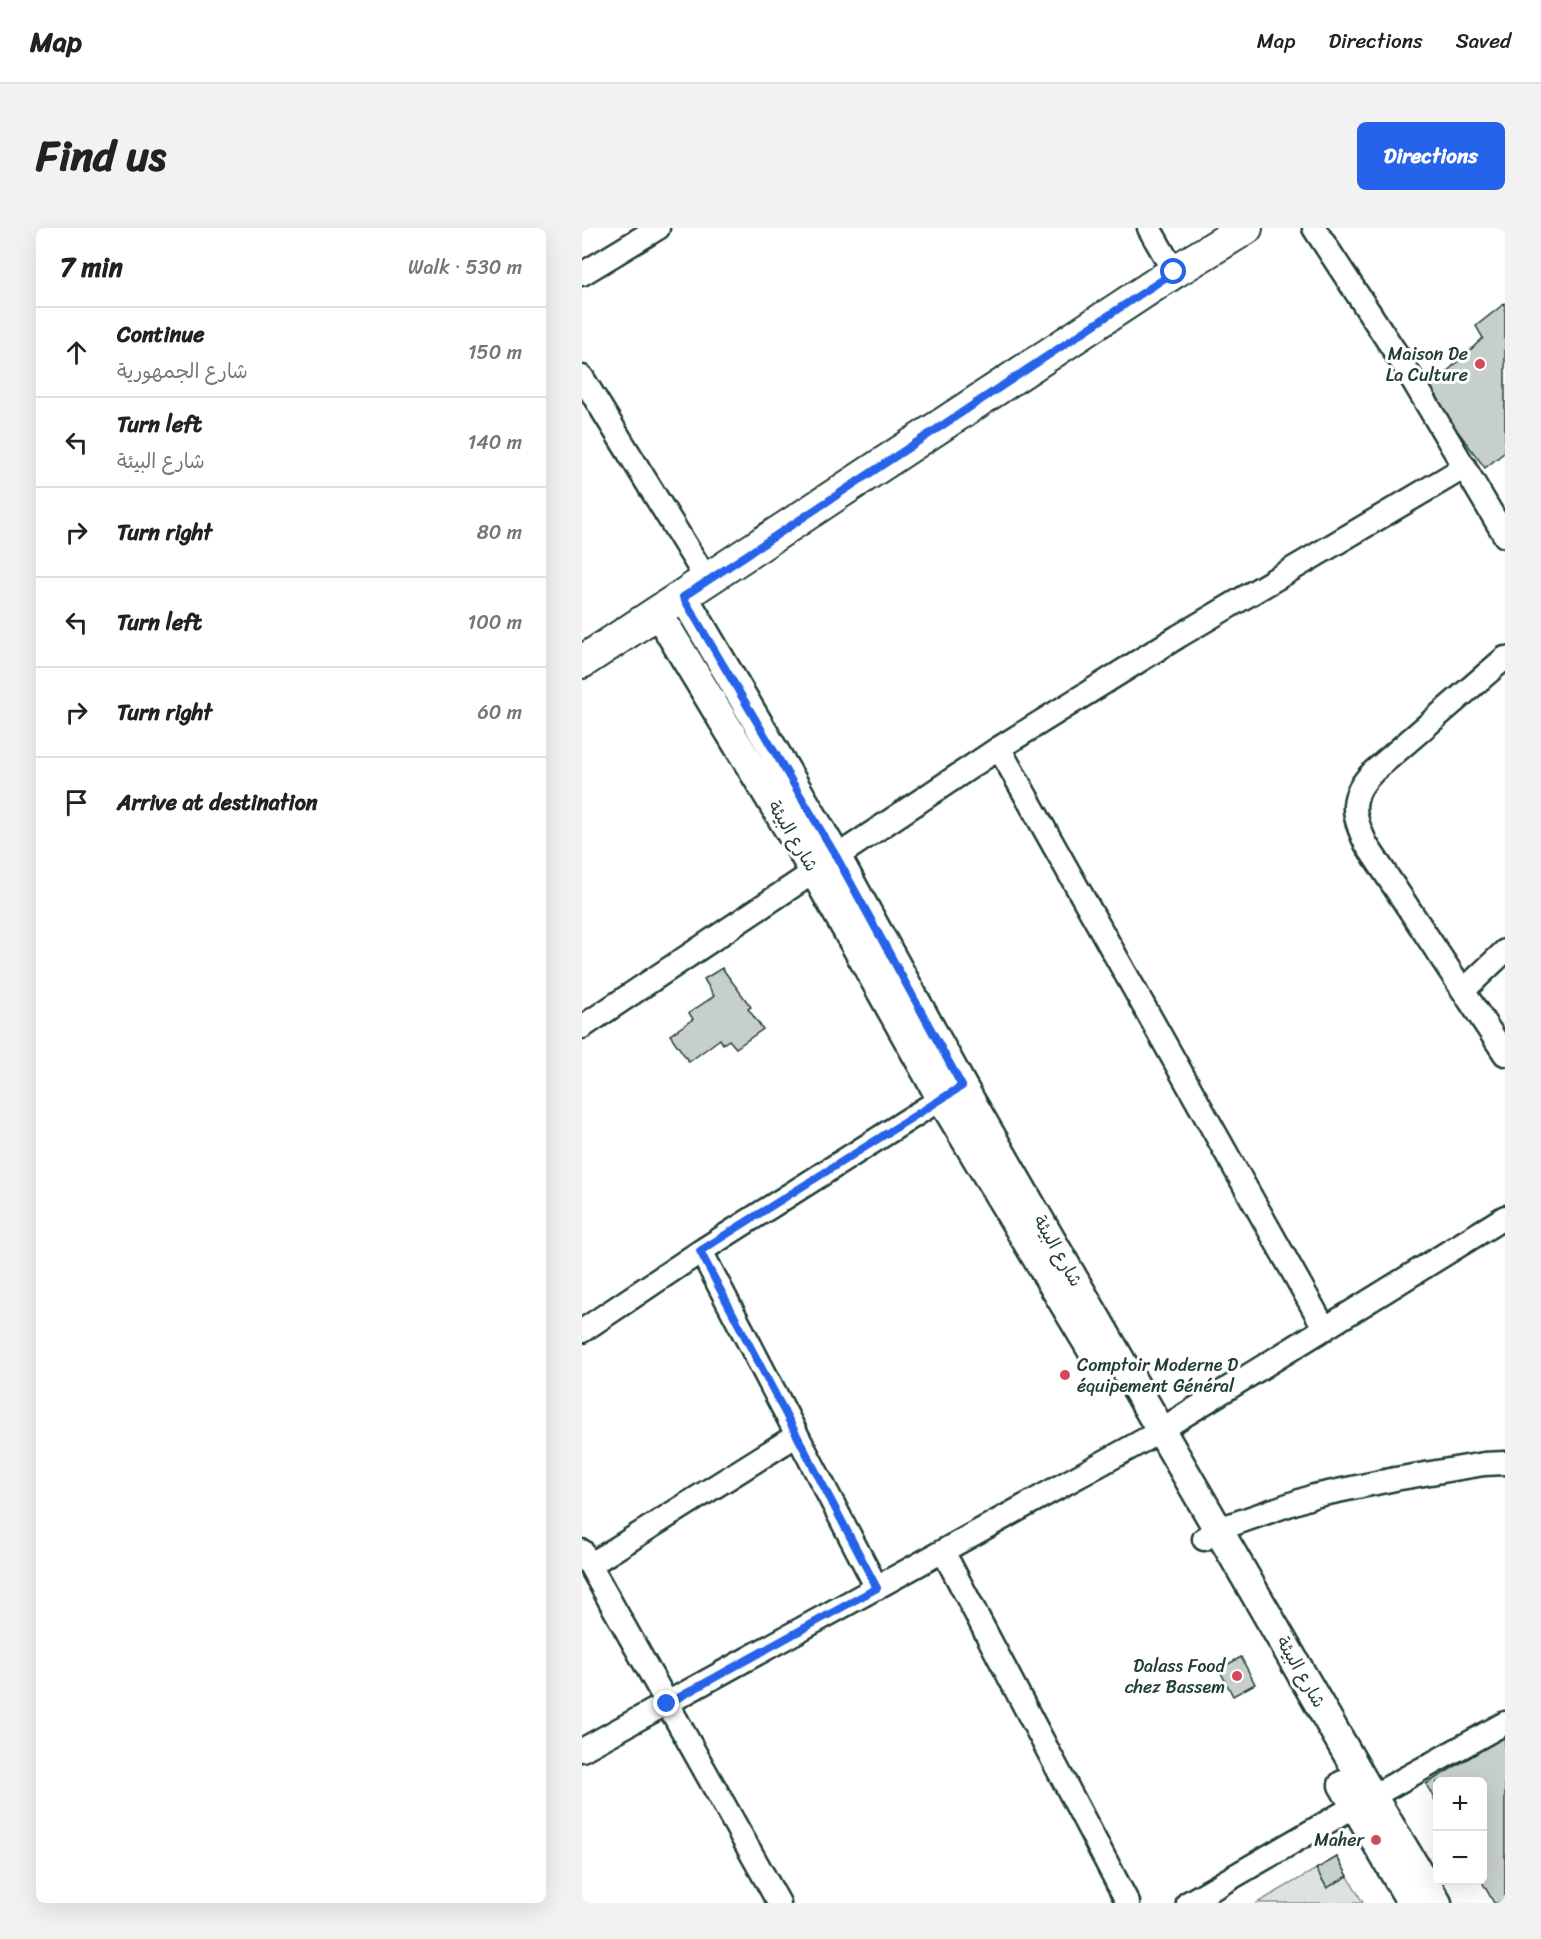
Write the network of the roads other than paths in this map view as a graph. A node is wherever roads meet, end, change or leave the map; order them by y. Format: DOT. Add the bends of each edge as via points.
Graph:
graph roads {
  1 [pos="658,228"];
  2 [pos="1149,228"];
  3 [pos="1246,228"];
  4 [pos="1314,228"];
  5 [pos="1174,272"];
  6 [pos="582,274"];
  7 [pos="582,378"];
  8 [pos="1465,467"];
  9 [pos="1505,536"];
  10 [pos="683,596"];
  11 [pos="1505,658"];
  12 [pos="582,662"];
  13 [pos="999,748"];
  14 [pos="825,863"];
  15 [pos="1505,951"];
  16 [pos="1464,990"];
  17 [pos="582,1027"];
  18 [pos="1505,1054"];
  19 [pos="952,1092"];
  20 [pos="1505,1217"];
  21 [pos="700,1251"];
  22 [pos="1325,1329"];
  23 [pos="582,1331"];
  24 [pos="797,1435"];
  25 [pos="1154,1435"];
  26 [pos="1505,1463"];
  27 [pos="1211,1534"];
  28 [pos="944,1551"];
  29 [pos="586,1558"];
  30 [pos="877,1588"];
  31 [pos="667,1704"];
  32 [pos="1505,1723"];
  33 [pos="582,1750"];
  34 [pos="1364,1801"];
  35 [pos="779,1903"];
  36 [pos="1128,1903"];
  37 [pos="1188,1903"];
  38 [pos="1412,1903"];
  39 [pos="1437,1903"];
  1 -- 6 [label="street"];
  2 -- 5 [label="street"];
  3 -- 5 [label="main road"];
  4 -- 8 [label="street"];
  5 -- 10 [label="main road"];
  7 -- 10 [label="street"];
  8 -- 9 [label="street"];
  8 -- 13 [label="street"];
  10 -- 12 [label="main road"];
  10 -- 14 [label="street, شارع البيئة"];
  11 -- 16 [label="street" via="1374,771 1361,785 1355,802 1356,822 1366,844"];
  13 -- 14 [label="street"];
  13 -- 22 [label="street"];
  14 -- 17 [label="street"];
  14 -- 19 [label="street, شارع البيئة"];
  15 -- 16 [label="street"];
  16 -- 18 [label="street"];
  19 -- 21 [label="street"];
  19 -- 25 [label="street, شارع البيئة"];
  20 -- 22 [label="street"];
  21 -- 23 [label="street"];
  21 -- 24 [label="street"];
  22 -- 25 [label="street"];
  24 -- 29 [label="street"];
  24 -- 30 [label="street"];
  25 -- 27 [label="street, شارع البيئة"];
  25 -- 28 [label="street"];
  26 -- 27 [label="street" via="1314,1496"];
  27 -- 34 [label="street, شارع البيئة"];
  28 -- 30 [label="street"];
  28 -- 36 [label="street"];
  29 -- 31 [label="street"];
  30 -- 31 [label="street"];
  31 -- 33 [label="street"];
  31 -- 35 [label="street"];
  32 -- 34 [label="street"];
  34 -- 37 [label="street"];
  34 -- 38 [label="street, شارع البيئة"];
  34 -- 39 [label="street, شارع البيئة"];
}
